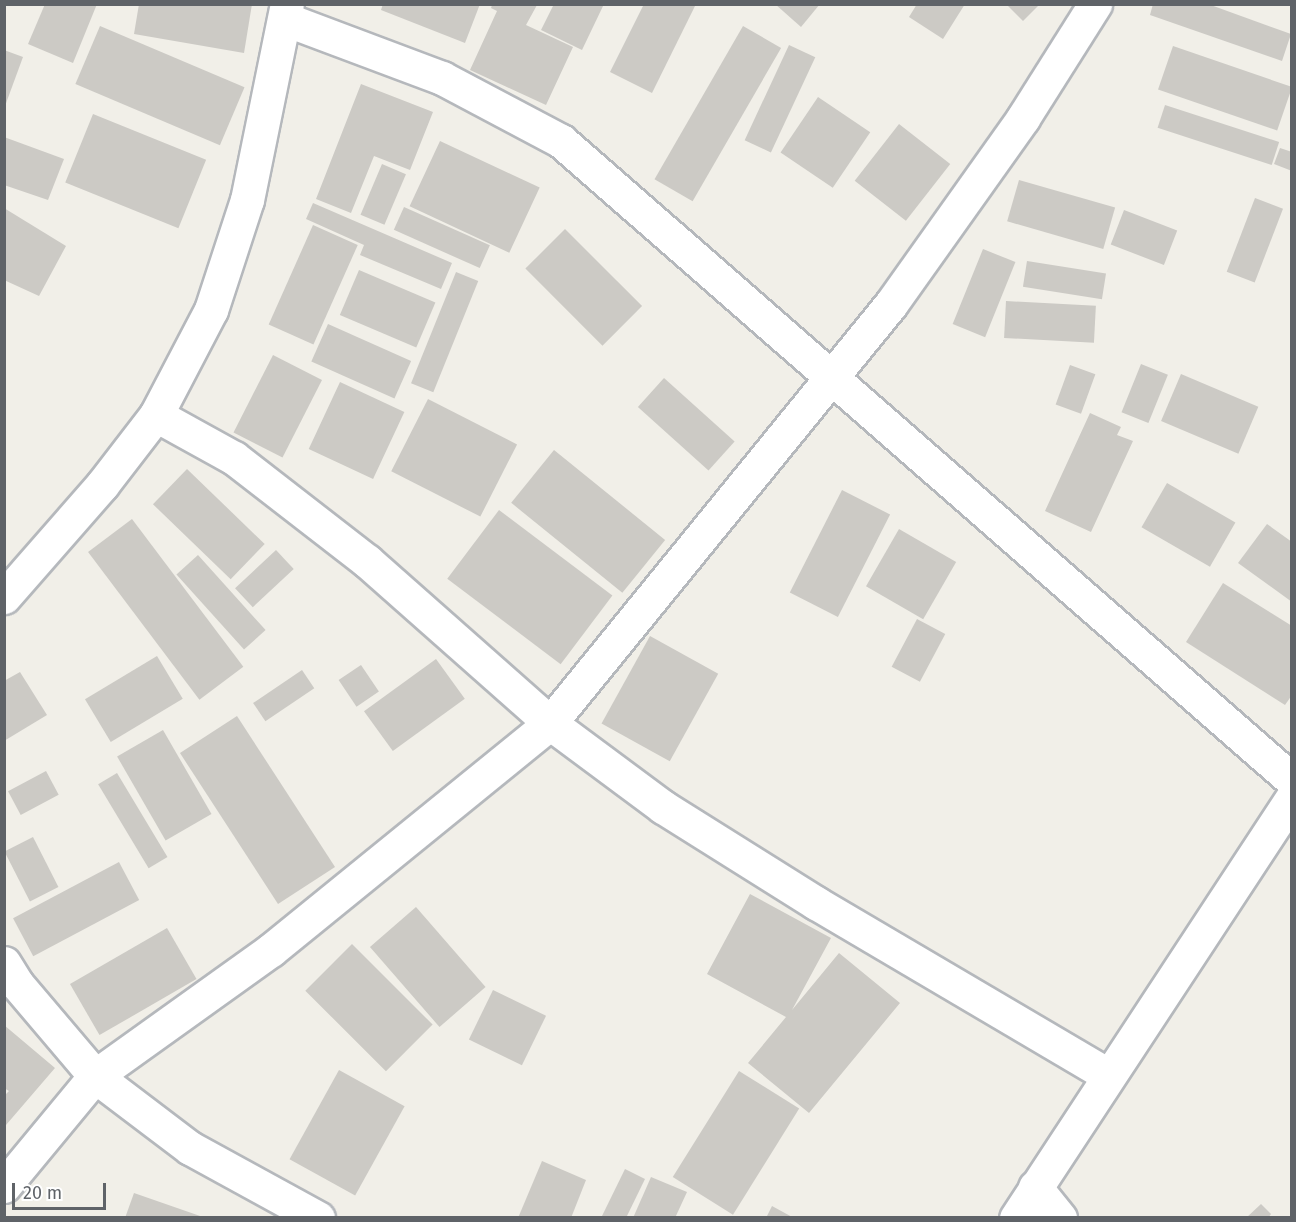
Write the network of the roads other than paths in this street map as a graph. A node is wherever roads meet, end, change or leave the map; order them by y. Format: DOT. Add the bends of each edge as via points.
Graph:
graph roads {
  1 [pos="1095,4"];
  2 [pos="286,12"];
  3 [pos="832,380"];
  4 [pos="156,415"];
  5 [pos="4,597"];
  6 [pos="550,723"];
  7 [pos="1292,780"];
  8 [pos="1292,798"];
  9 [pos="4,963"];
  10 [pos="1108,1075"];
  11 [pos="95,1076"];
  12 [pos="4,1186"];
  13 [pos="1035,1187"];
  14 [pos="318,1218"];
  15 [pos="1016,1218"];
  16 [pos="1060,1218"];
  1 -- 3 [label="street" via="1023,118"];
  2 -- 3 [label="street" via="442,78 561,141"];
  2 -- 4 [label="street" via="247,200 211,310"];
  3 -- 6 [label="street"];
  3 -- 7 [label="street"];
  4 -- 5 [label="street" via="102,485"];
  4 -- 6 [label="street" via="234,458 340,540"];
  6 -- 10 [label="street" via="663,807 816,903"];
  6 -- 11 [label="street" via="271,950"];
  8 -- 10 [label="street"];
  9 -- 11 [label="street" via="17,984"];
  10 -- 13 [label="street"];
  11 -- 12 [label="street"];
  11 -- 14 [label="street" via="190,1148"];
  13 -- 15 [label="street"];
  13 -- 16 [label="street"];
}
